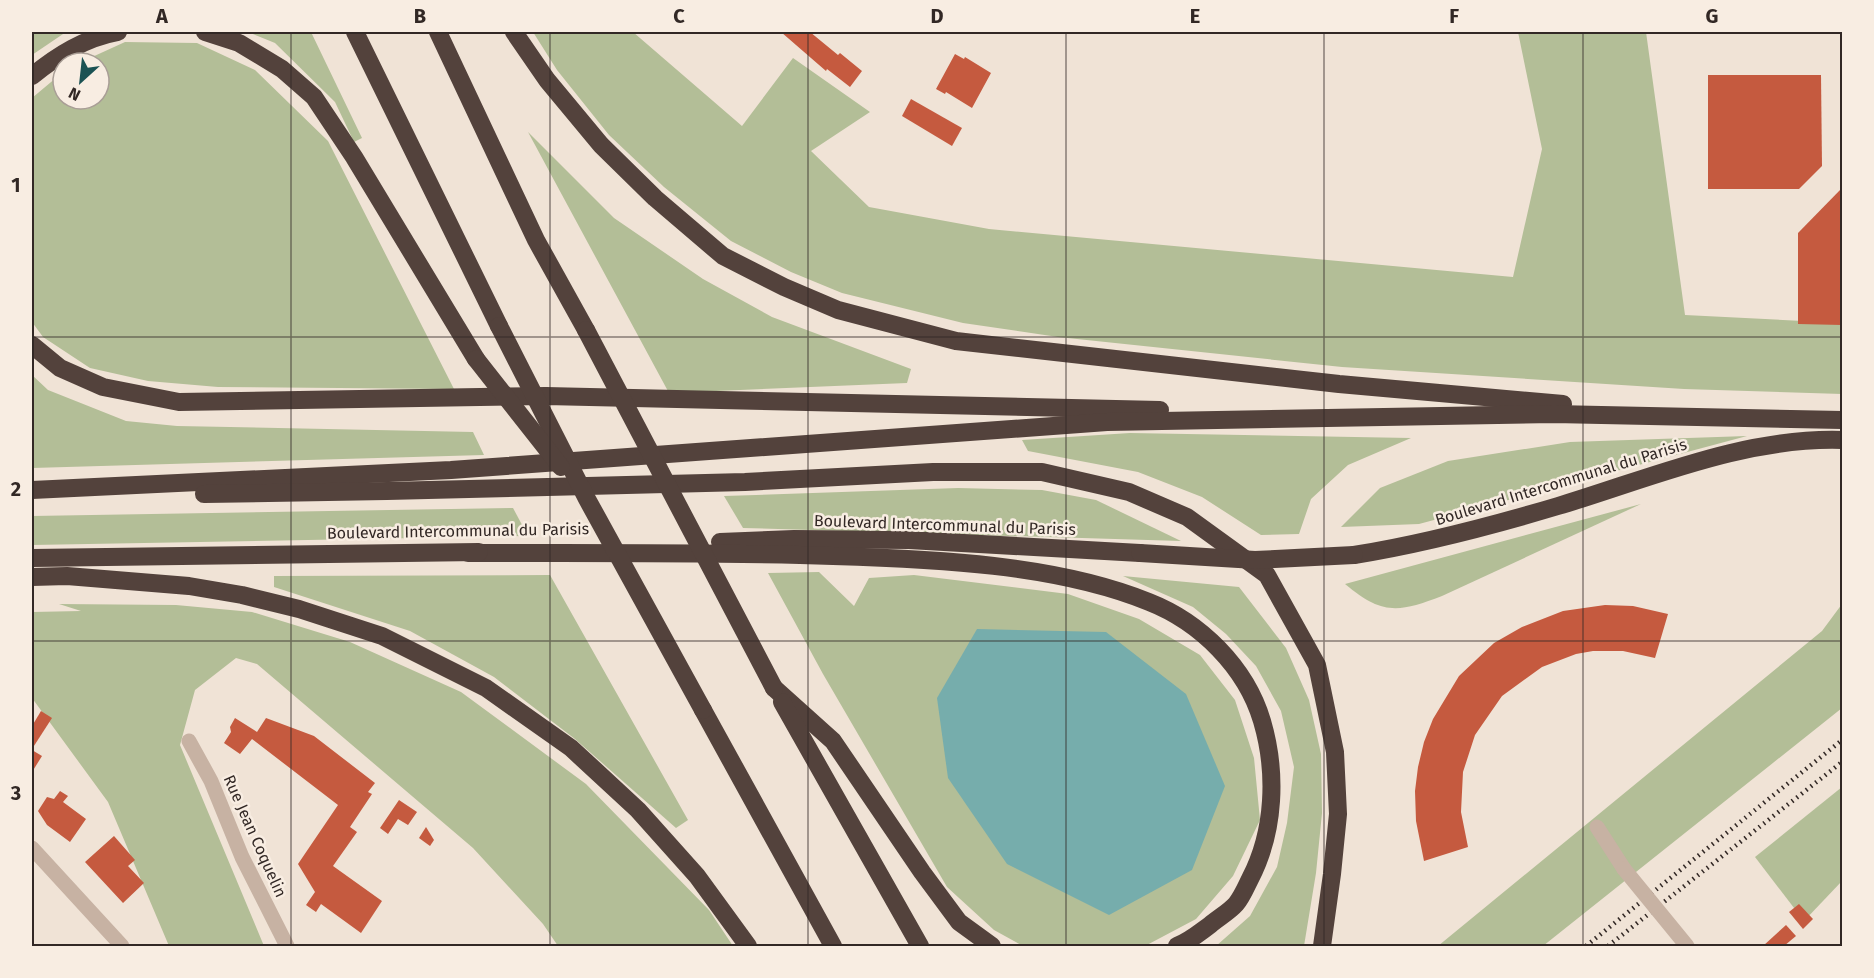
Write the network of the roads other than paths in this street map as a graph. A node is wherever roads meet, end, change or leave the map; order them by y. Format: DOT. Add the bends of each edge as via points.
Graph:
graph roads {
  1 [pos="118,32"];
  2 [pos="205,32"];
  3 [pos="356,32"];
  4 [pos="438,32"];
  5 [pos="514,32"];
  6 [pos="32,76"];
  7 [pos="32,345"];
  8 [pos="1688,415"];
  9 [pos="1381,417"];
  10 [pos="1842,420"];
  11 [pos="1842,440"];
  12 [pos="32,490"];
  13 [pos="32,496"];
  14 [pos="586,499"];
  15 [pos="468,553"];
  16 [pos="32,558"];
  17 [pos="32,577"];
  18 [pos="774,688"];
  19 [pos="189,741"];
  20 [pos="1597,827"];
  21 [pos="32,848"];
  22 [pos="122,946"];
  23 [pos="287,946"];
  24 [pos="748,946"];
  25 [pos="833,946"];
  26 [pos="920,946"];
  27 [pos="992,946"];
  28 [pos="1178,946"];
  29 [pos="1322,946"];
  30 [pos="1687,946"];
  1 -- 6 [label="highway" via="98,35 55,57"];
  2 -- 14 [label="highway, bridge" via="240,43 282,69 314,98 476,359"];
  3 -- 14 [label="highway, bridge"];
  4 -- 18 [label="highway, bridge" via="536,240"];
  5 -- 8 [label="highway" via="547,80 601,145 663,205 723,256 838,310 956,341 1339,384"];
  7 -- 9 [label="highway" via="60,368 103,387 179,402 546,396"];
  8 -- 9 [label="highway, Boulevard Intercommunal du Parisis"];
  8 -- 10 [label="highway, Boulevard Intercommunal du Parisis"];
  9 -- 12 [label="highway, Boulevard Intercommunal du Parisis" via="1107,422 451,470"];
  11 -- 15 [label="highway, Boulevard Intercommunal du Parisis, bridge" via="1749,449 1454,535 1404,547 1306,559 1255,560 909,540 805,539"];
  13 -- 29 [label="highway" via="459,490 944,472 1042,472 1129,492 1186,517 1267,575 1317,665 1335,752 1338,814"];
  14 -- 25 [label="highway, bridge"];
  15 -- 16 [label="highway, Boulevard Intercommunal du Parisis"];
  15 -- 28 [label="highway" via="767,554 908,559 1079,580 1150,602 1169,612 1218,647 1244,682 1262,719 1272,772 1268,824 1259,861 1238,903"];
  17 -- 24 [label="highway" via="189,586 242,595 382,636 486,688 570,748 638,810 697,876"];
  18 -- 26 [label="highway"];
  18 -- 27 [label="highway" via="833,741 959,922"];
  19 -- 23 [label="street, Rue Jean Coquelin"];
  20 -- 30 [label="street, bridge" via="1624,869"];
  21 -- 22 [label="street"];
}
